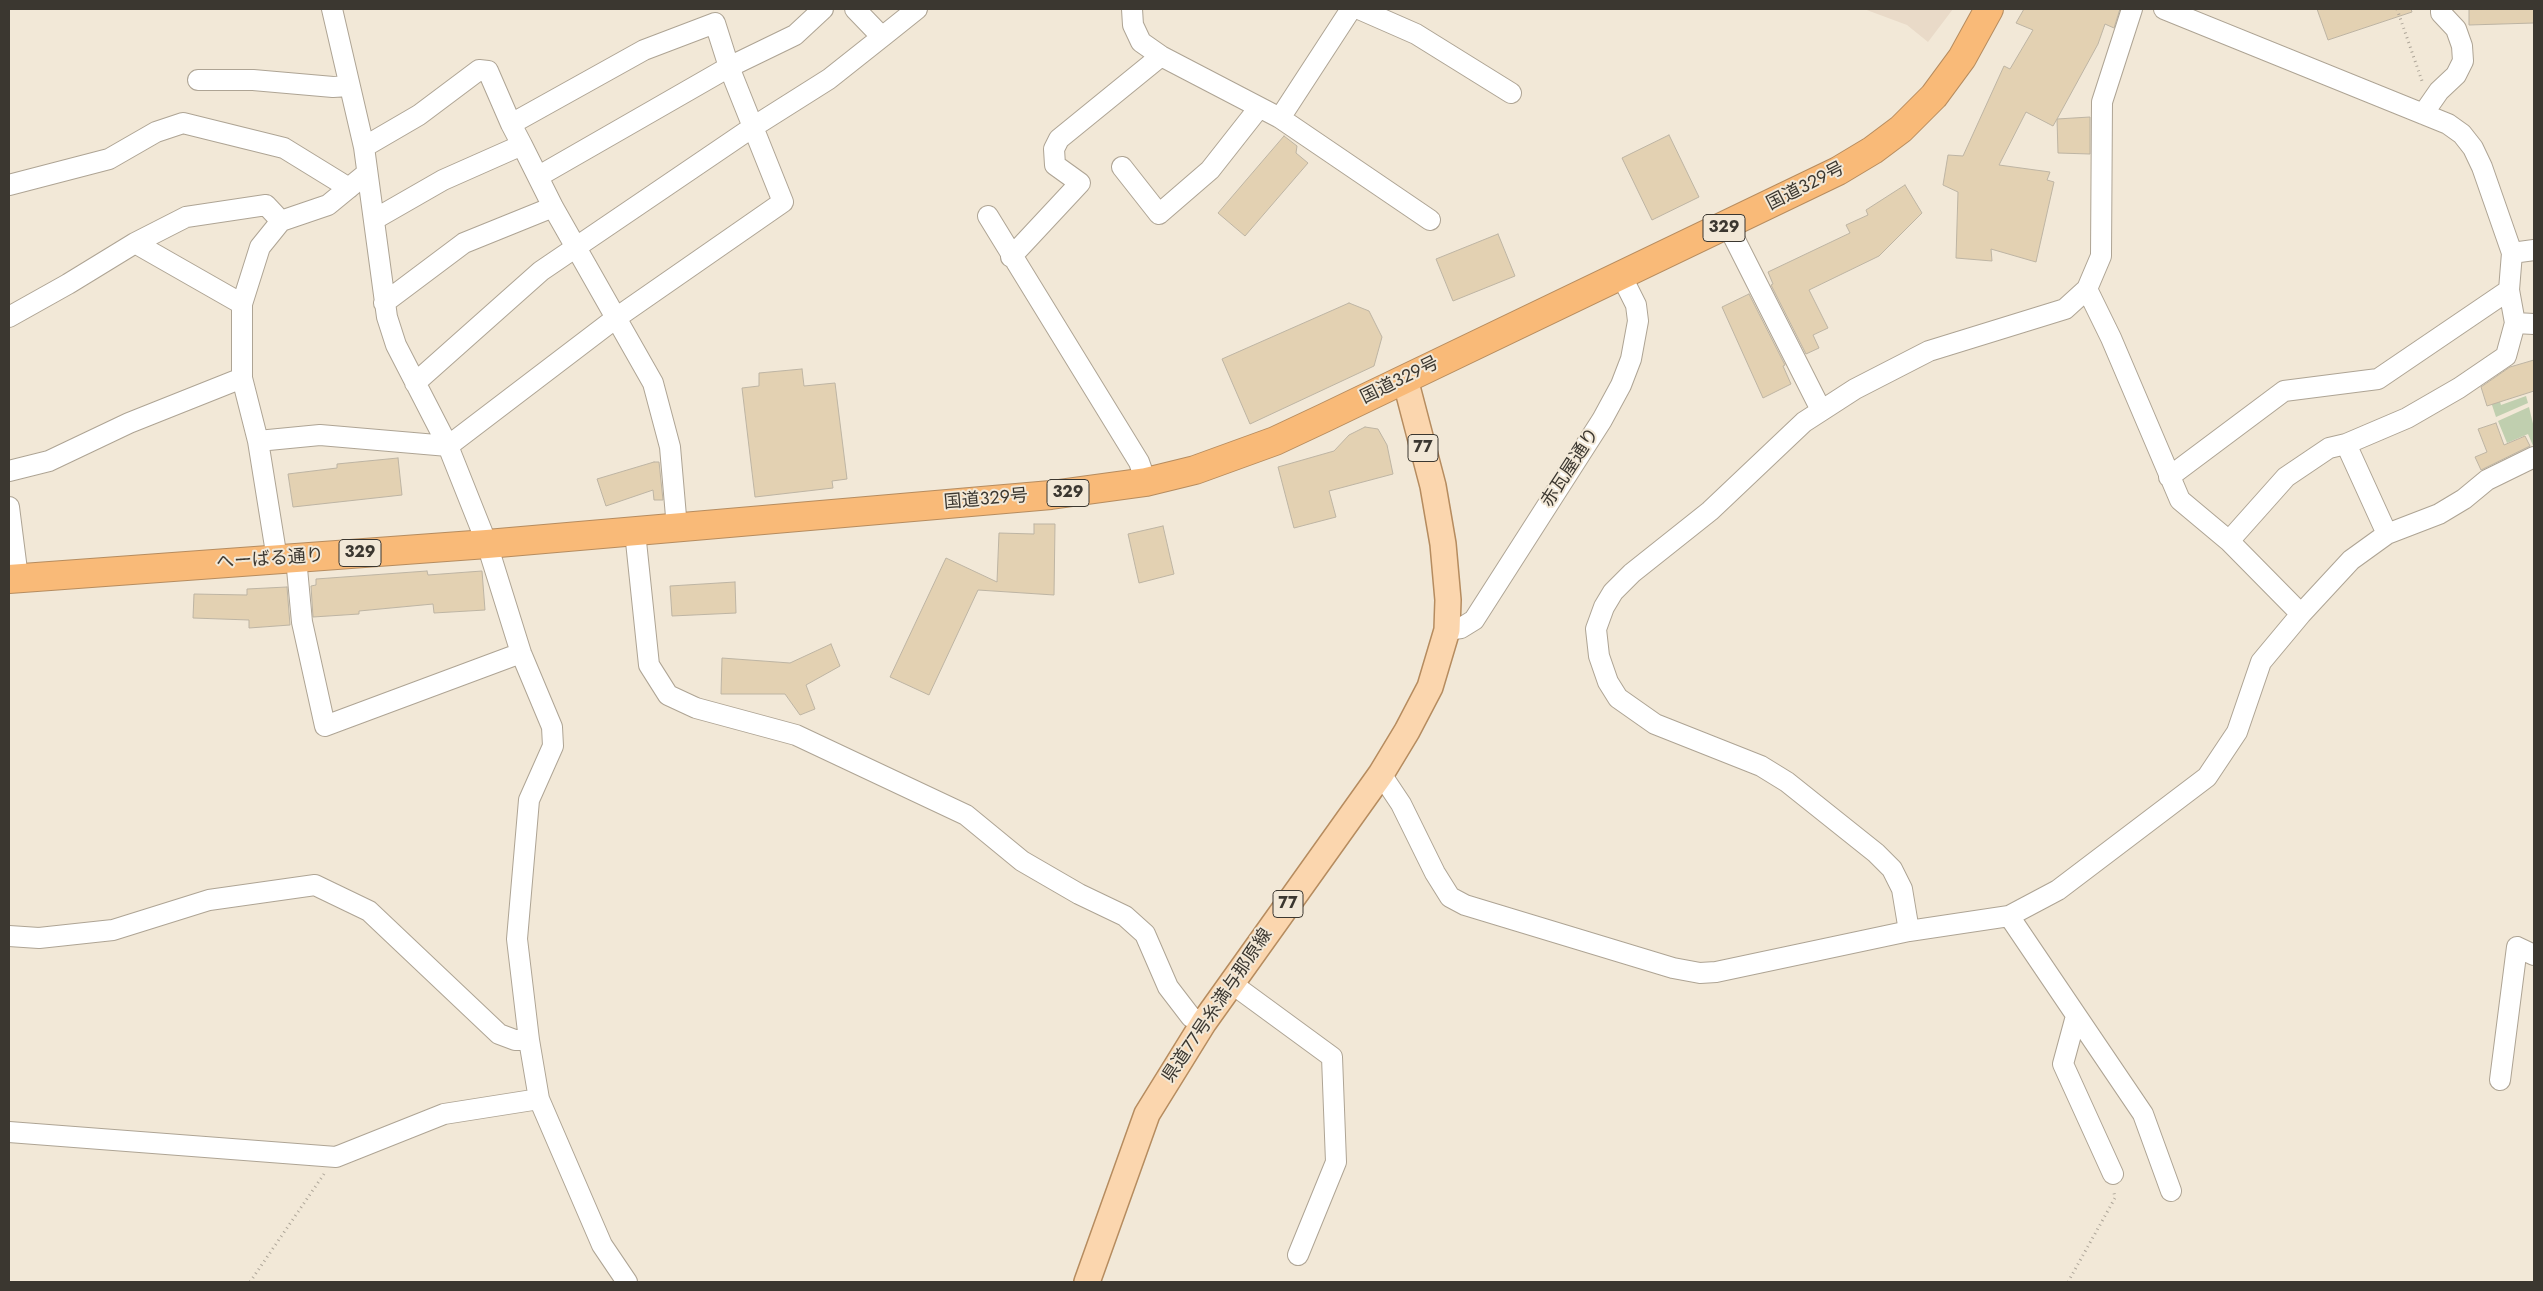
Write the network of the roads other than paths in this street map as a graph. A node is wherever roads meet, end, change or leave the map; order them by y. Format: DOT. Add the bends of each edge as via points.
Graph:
graph roads {
  1 [pos="332,9"];
  2 [pos="822,9"];
  3 [pos="855,9"];
  4 [pos="917,9"];
  5 [pos="1132,9"];
  6 [pos="1351,9"];
  7 [pos="1359,9"];
  8 [pos="1989,9"];
  9 [pos="2132,9"];
  10 [pos="2164,9"];
  11 [pos="2441,9"];
  12 [pos="882,37"];
  13 [pos="1161,56"];
  14 [pos="729,67"];
  15 [pos="198,80"];
  16 [pos="350,86"];
  17 [pos="1511,93"];
  18 [pos="1258,109"];
  19 [pos="2423,114"];
  20 [pos="1280,118"];
  21 [pos="511,124"];
  22 [pos="753,127"];
  23 [pos="522,145"];
  24 [pos="364,147"];
  25 [pos="1122,167"];
  26 [pos="367,172"];
  27 [pos="539,176"];
  28 [pos="9,185"];
  29 [pos="349,188"];
  30 [pos="553,207"];
  31 [pos="988,216"];
  32 [pos="375,219"];
  33 [pos="1430,220"];
  34 [pos="281,221"];
  35 [pos="1728,226"];
  36 [pos="135,243"];
  37 [pos="576,246"];
  38 [pos="2534,250"];
  39 [pos="2512,254"];
  40 [pos="1011,256"];
  41 [pos="1622,277"];
  42 [pos="2087,289"];
  43 [pos="2509,290"];
  44 [pos="384,303"];
  45 [pos="242,304"];
  46 [pos="9,317"];
  47 [pos="616,318"];
  48 [pos="2524,323"];
  49 [pos="242,378"];
  50 [pos="1405,379"];
  51 [pos="415,383"];
  52 [pos="1821,410"];
  53 [pos="258,441"];
  54 [pos="2346,444"];
  55 [pos="448,446"];
  56 [pos="2534,458"];
  57 [pos="9,471"];
  58 [pos="2169,477"];
  59 [pos="1146,482"];
  60 [pos="9,507"];
  61 [pos="711,526"];
  62 [pos="677,528"];
  63 [pos="636,532"];
  64 [pos="2387,534"];
  65 [pos="2229,541"];
  66 [pos="487,544"];
  67 [pos="287,558"];
  68 [pos="13,578"];
  69 [pos="2301,614"];
  70 [pos="1447,630"];
  71 [pos="521,653"];
  72 [pos="1381,774"];
  73 [pos="2009,916"];
  74 [pos="1909,930"];
  75 [pos="9,936"];
  76 [pos="2534,955"];
  77 [pos="1231,983"];
  78 [pos="2076,1016"];
  79 [pos="1204,1022"];
  80 [pos="529,1040"];
  81 [pos="2500,1080"];
  82 [pos="539,1099"];
  83 [pos="9,1132"];
  84 [pos="2113,1174"];
  85 [pos="2171,1191"];
  86 [pos="1298,1255"];
  87 [pos="627,1282"];
  88 [pos="1087,1282"];
  1 -- 16 [label="street"];
  2 -- 14 [label="street" via="795,35"];
  3 -- 12 [label="street"];
  4 -- 12 [label="street"];
  5 -- 13 [label="street" via="1132,25 1141,42"];
  6 -- 20 [label="street"];
  7 -- 17 [label="street" via="1416,34"];
  8 -- 35 [label="highway, 国道329号 / 329" via="1962,58 1934,96 1901,129 1838,171"];
  9 -- 42 [label="street" via="2102,102 2100,256"];
  10 -- 19 [label="street"];
  11 -- 19 [label="street" via="2456,29 2463,61 2456,75"];
  12 -- 22 [label="street" via="829,79"];
  13 -- 18 [label="street"];
  13 -- 40 [label="street" via="1059,139 1054,149 1055,165 1080,183"];
  14 -- 21 [label="street" via="715,23 644,50"];
  14 -- 22 [label="street"];
  14 -- 27 [label="street"];
  15 -- 16 [label="street"];
  16 -- 24 [label="street"];
  18 -- 20 [label="street"];
  18 -- 25 [label="street" via="1210,170 1159,214"];
  19 -- 39 [label="street" via="2448,124 2473,148"];
  20 -- 33 [label="street"];
  21 -- 23 [label="street"];
  21 -- 24 [label="street" via="488,71 479,70 419,115"];
  22 -- 37 [label="street"];
  22 -- 47 [label="street" via="783,202"];
  23 -- 27 [label="street"];
  23 -- 32 [label="street" via="443,180"];
  24 -- 26 [label="street"];
  26 -- 29 [label="street"];
  26 -- 32 [label="street"];
  27 -- 30 [label="street"];
  28 -- 29 [label="street" via="108,159 156,132 183,122 284,148"];
  29 -- 34 [label="street" via="328,205"];
  30 -- 37 [label="street"];
  30 -- 44 [label="street" via="464,243"];
  31 -- 40 [label="street"];
  32 -- 44 [label="street"];
  34 -- 36 [label="street" via="266,205 257,206 186,217"];
  34 -- 45 [label="street" via="260,247"];
  35 -- 41 [label="highway, 国道329号 / 329"];
  35 -- 52 [label="street"];
  36 -- 45 [label="street"];
  36 -- 46 [label="street"];
  37 -- 47 [label="street"];
  37 -- 51 [label="street" via="541,271"];
  38 -- 39 [label="street"];
  39 -- 43 [label="street"];
  40 -- 59 [label="street" via="1139,462"];
  41 -- 50 [label="highway, 国道329号 / 329"];
  41 -- 70 [label="street, 赤瓦屋通り" via="1636,305 1638,321 1631,359 1621,385 1474,620 1461,628"];
  42 -- 52 [label="street" via="2065,309 1929,351"];
  42 -- 58 [label="street"];
  43 -- 48 [label="street"];
  43 -- 58 [label="street" via="2378,379 2284,391"];
  44 -- 51 [label="street" via="396,345"];
  45 -- 49 [label="street"];
  47 -- 55 [label="street"];
  47 -- 62 [label="street" via="653,383 670,447"];
  48 -- 54 [label="street" via="2506,356 2459,388 2407,418"];
  49 -- 53 [label="street"];
  49 -- 57 [label="street" via="129,423 49,461"];
  50 -- 59 [label="highway, 国道329号 / 329" via="1275,441 1195,470"];
  50 -- 70 [label="main road, 県道77号糸満与那原線 / 77" via="1434,486 1448,600"];
  51 -- 55 [label="street"];
  52 -- 74 [label="street" via="1786,436 1710,511 1613,592 1596,629 1599,656 1608,682 1618,698 1631,708 1655,724 1761,766 1787,782 1876,853 1892,869 1902,889"];
  53 -- 55 [label="street" via="320,435"];
  53 -- 67 [label="street"];
  54 -- 64 [label="street"];
  54 -- 65 [label="street" via="2329,448 2286,477"];
  55 -- 66 [label="street"];
  56 -- 64 [label="street" via="2487,480 2439,514"];
  58 -- 65 [label="street" via="2180,500"];
  59 -- 61 [label="highway, 国道329号 / 329" via="1051,495"];
  60 -- 68 [label="street"];
  61 -- 62 [label="highway, へーばる通り / 329"];
  62 -- 63 [label="highway, へーばる通り / 329"];
  63 -- 66 [label="highway, へーばる通り / 329"];
  63 -- 79 [label="street" via="649,665 668,695 696,708 796,736 966,815 1022,861 1125,916 1145,934 1168,987 1191,1017"];
  64 -- 69 [label="street" via="2350,560"];
  65 -- 69 [label="street"];
  66 -- 67 [label="highway, へーばる通り / 329"];
  66 -- 71 [label="street"];
  67 -- 68 [label="highway, へーばる通り / 329"];
  67 -- 71 [label="street" via="325,726"];
  69 -- 73 [label="street" via="2261,662 2237,732 2207,777 2058,890"];
  70 -- 72 [label="main road, 県道77号糸満与那原線 / 77" via="1430,687"];
  71 -- 80 [label="street" via="552,727 553,746 529,800 517,939"];
  72 -- 74 [label="street" via="1450,897 1465,905 1673,968 1716,972"];
  72 -- 77 [label="main road, 県道77号糸満与那原線 / 77"];
  73 -- 74 [label="street"];
  73 -- 78 [label="street"];
  75 -- 80 [label="street" via="39,938 113,930 209,900 315,885 369,911 499,1034 515,1040"];
  76 -- 81 [label="street" via="2516,947"];
  77 -- 79 [label="main road, 県道77号糸満与那原線 / 77"];
  77 -- 86 [label="street" via="1332,1057 1336,1162"];
  78 -- 84 [label="street" via="2063,1064"];
  78 -- 85 [label="street" via="2143,1114"];
  79 -- 88 [label="main road, 県道77号糸満与那原線 / 77" via="1147,1114"];
  80 -- 82 [label="street"];
  82 -- 83 [label="street" via="444,1114 336,1157"];
  82 -- 87 [label="street" via="602,1245"];
}
